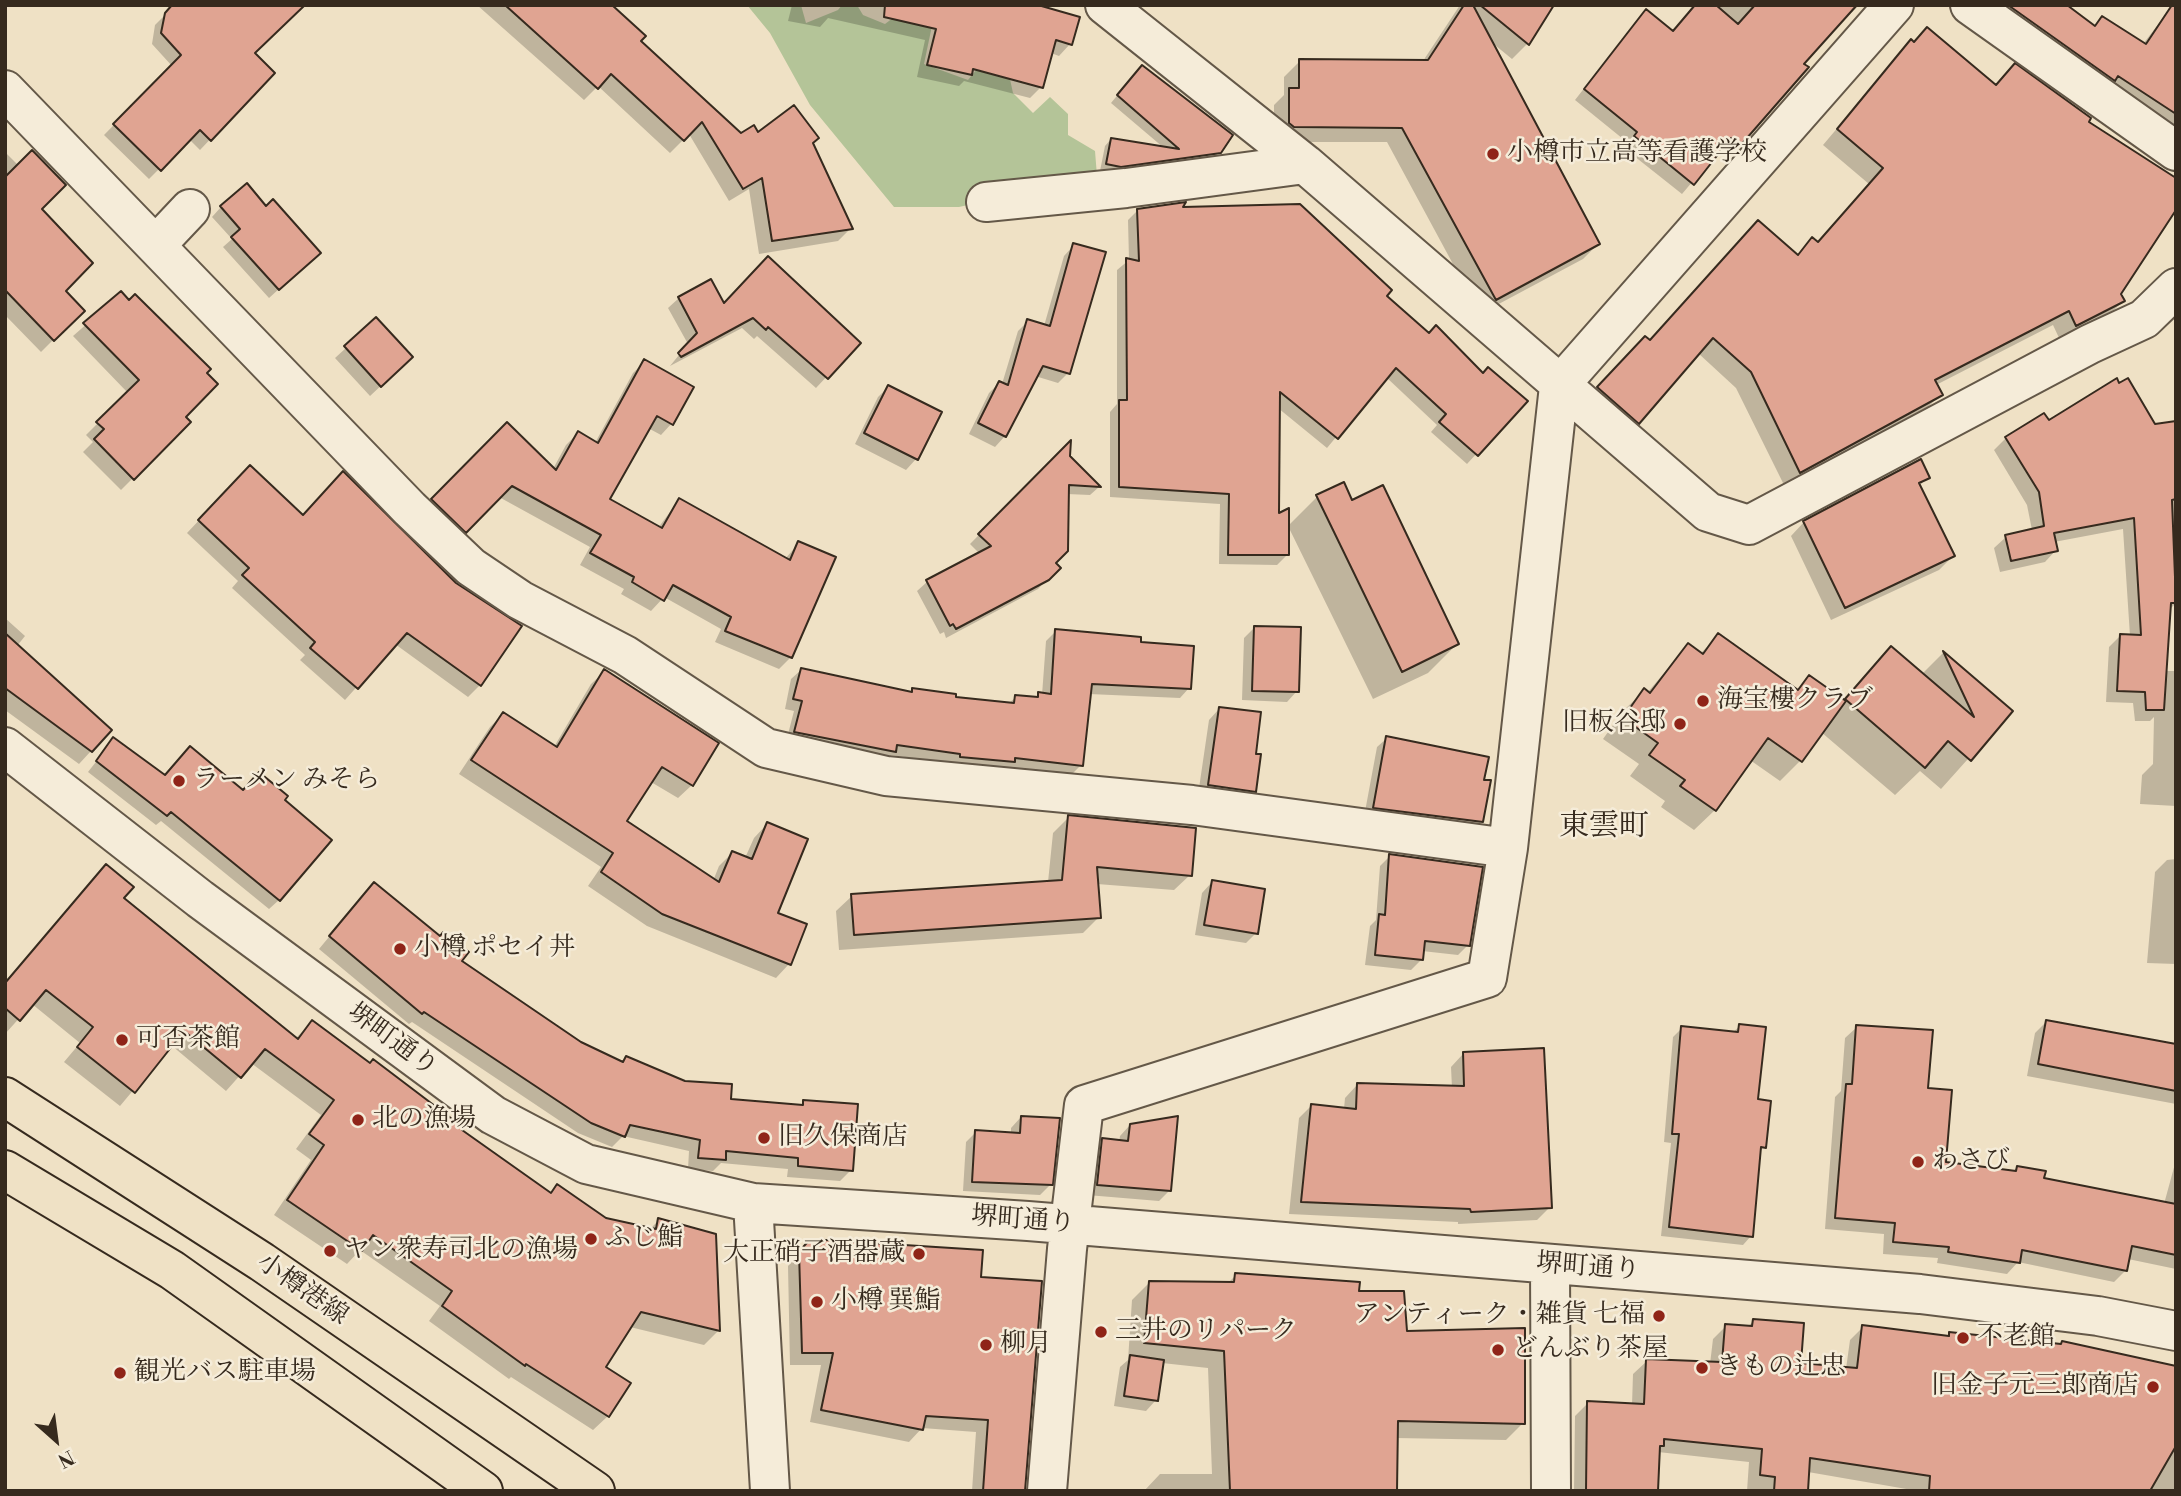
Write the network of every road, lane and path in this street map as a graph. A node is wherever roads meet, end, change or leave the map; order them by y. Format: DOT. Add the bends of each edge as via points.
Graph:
graph roads {
  1 [pos="1105,5"];
  2 [pos="1894,5"];
  3 [pos="1970,5"];
  4 [pos="5,90"];
  5 [pos="2176,151"];
  6 [pos="1306,164"];
  7 [pos="986,202"];
  8 [pos="190,209"];
  9 [pos="157,244"];
  10 [pos="2176,288"];
  11 [pos="1559,386"];
  12 [pos="5,747"];
  13 [pos="1508,848"];
  14 [pos="5,1097"];
  15 [pos="5,1170"];
  16 [pos="753,1203"];
  17 [pos="1070,1224"];
  18 [pos="1550,1266"];
  19 [pos="2176,1331"];
  20 [pos="483,1491"];
  21 [pos="595,1491"];
  22 [pos="770,1491"];
  23 [pos="1047,1491"];
  24 [pos="1551,1491"];
  1 -- 6 [label="street"];
  2 -- 11 [label="street"];
  3 -- 5 [label="street"];
  4 -- 9 [label="street"];
  6 -- 7 [label="street"];
  6 -- 11 [label="street"];
  8 -- 9 [label="street"];
  9 -- 13 [label="street" via="471,567 520,600 625,655 765,748 886,776 1192,805"];
  10 -- 11 [label="street" via="2144,319 1749,526 1708,512"];
  11 -- 13 [label="street"];
  12 -- 16 [label="street, 堺町通り" via="200,899 493,1115 586,1164"];
  13 -- 17 [label="street" via="1486,978 1084,1105"];
  14 -- 21 [label="main road, 小樽港線" via="262,1262"];
  15 -- 20 [label="main road" via="172,1270"];
  16 -- 17 [label="street, 堺町通り"];
  16 -- 22 [label="street"];
  17 -- 18 [label="street, 堺町通り"];
  17 -- 23 [label="street"];
  18 -- 19 [label="street, 堺町通り" via="2003,1303"];
  18 -- 24 [label="street"];
}
